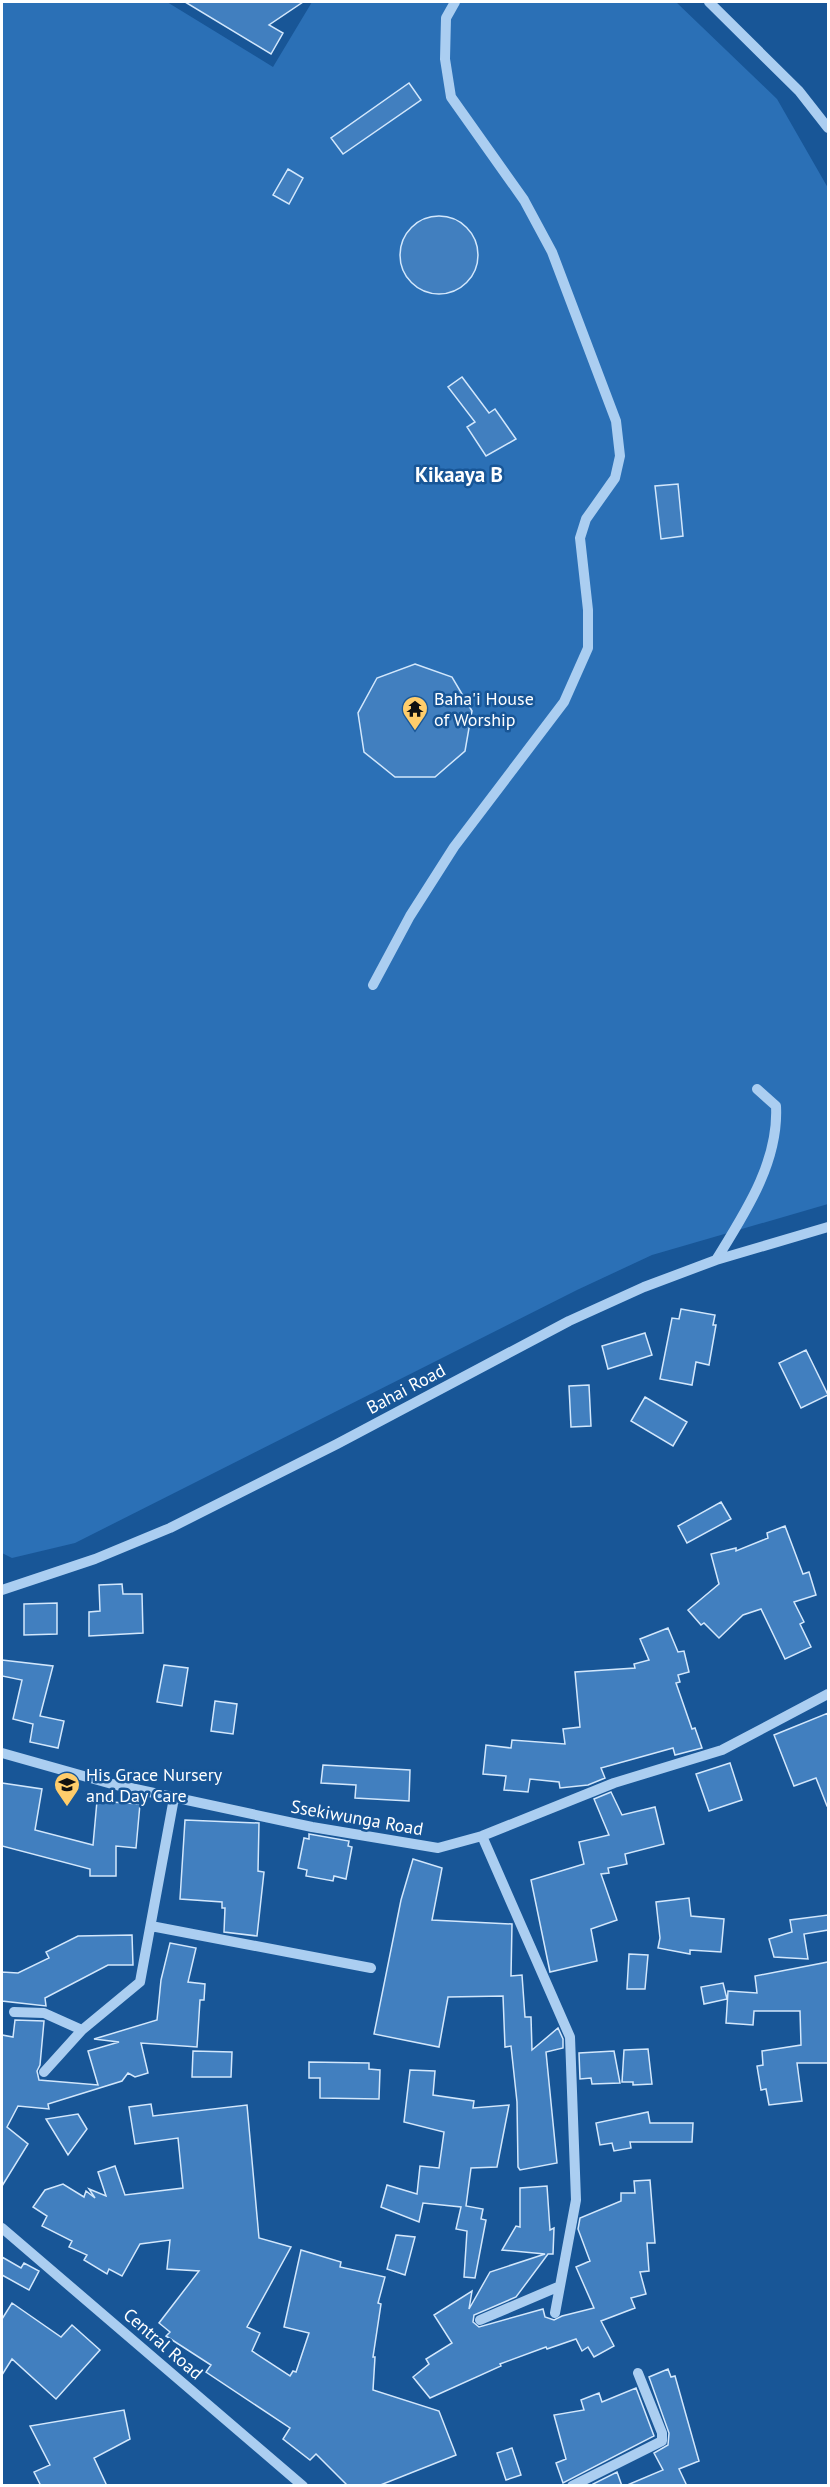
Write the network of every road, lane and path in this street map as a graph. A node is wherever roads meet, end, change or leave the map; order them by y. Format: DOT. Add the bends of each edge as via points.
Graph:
graph roads {
  1 [pos="455,2"];
  2 [pos="709,2"];
  3 [pos="828,128"];
  4 [pos="373,985"];
  5 [pos="757,1089"];
  6 [pos="828,1227"];
  7 [pos="716,1260"];
  8 [pos="2,1590"];
  9 [pos="828,1694"];
  10 [pos="2,1753"];
  11 [pos="174,1798"];
  12 [pos="482,1836"];
  13 [pos="150,1926"];
  14 [pos="371,1968"];
  15 [pos="14,2012"];
  16 [pos="82,2030"];
  17 [pos="44,2072"];
  18 [pos="2,2228"];
  19 [pos="561,2286"];
  20 [pos="555,2313"];
  21 [pos="480,2320"];
  22 [pos="638,2373"];
  23 [pos="303,2486"];
  24 [pos="572,2486"];
  1 -- 4 [label="street" via="446,18 445,59 451,98 524,200 552,252 616,421 620,456 615,478 586,519 580,538 588,648 564,702 454,847 410,916"];
  2 -- 3 [label="street" via="799,91"];
  5 -- 7 [label="street" via="776,1106 777,1131 754,1196"];
  6 -- 7 [label="street, Bahai Road"];
  7 -- 8 [label="street, Bahai Road" via="569,1321 170,1528 95,1559"];
  9 -- 12 [label="street, Ssekiwunga Road" via="722,1750 614,1783"];
  10 -- 11 [label="street, Ssekiwunga Road"];
  11 -- 12 [label="street, Ssekiwunga Road" via="421,1846 438,1848"];
  11 -- 13 [label="street"];
  12 -- 19 [label="street" via="570,2037 576,2200"];
  13 -- 14 [label="street"];
  13 -- 16 [label="street" via="140,1982"];
  15 -- 16 [label="street" via="44,2013"];
  16 -- 17 [label="street"];
  18 -- 23 [label="street, Central Road"];
  19 -- 20 [label="street"];
  19 -- 21 [label="street"];
  22 -- 24 [label="street" via="662,2441"];
}
